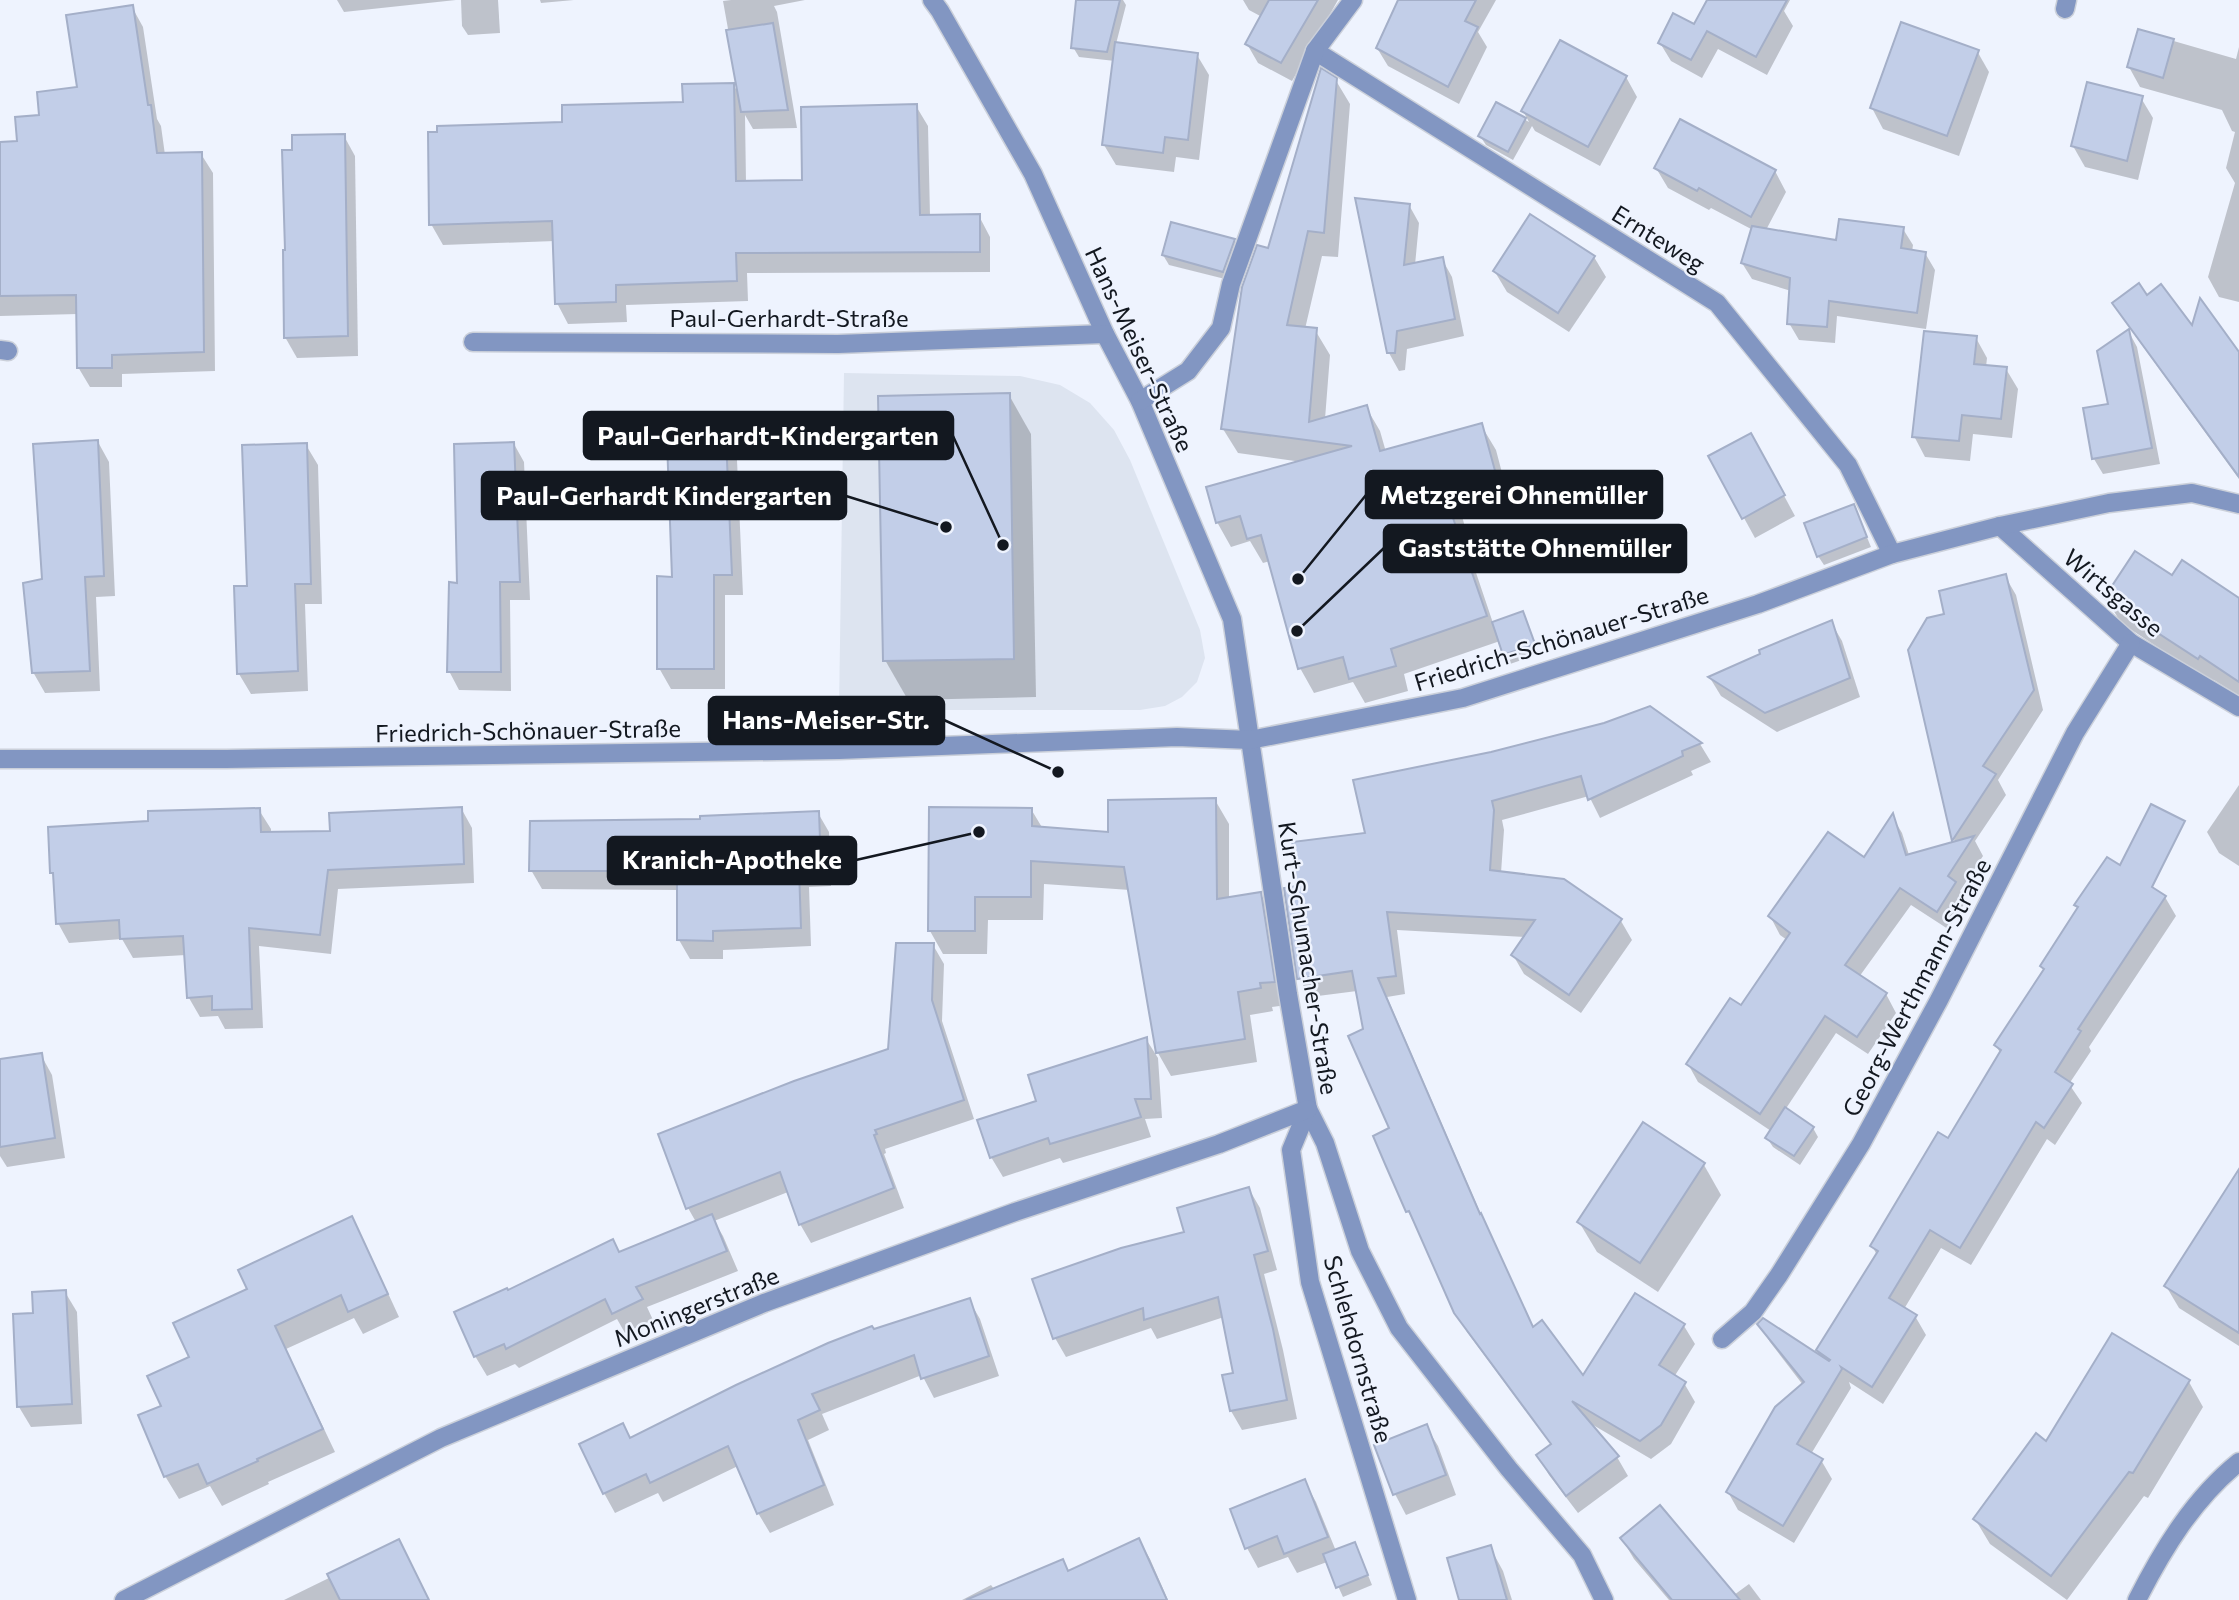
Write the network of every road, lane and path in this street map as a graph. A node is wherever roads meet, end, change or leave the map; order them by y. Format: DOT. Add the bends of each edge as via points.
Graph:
graph roads {
  1 [pos="1353,0"];
  2 [pos="939,4"];
  3 [pos="1315,51"];
  4 [pos="1105,334"];
  5 [pos="472,342"];
  6 [pos="1140,401"];
  7 [pos="2239,504"];
  8 [pos="2000,526"];
  9 [pos="1892,554"];
  10 [pos="2131,643"];
  11 [pos="2239,707"];
  12 [pos="1250,740"];
  13 [pos="0,759"];
  14 [pos="1308,1109"];
  15 [pos="1722,1339"];
  16 [pos="2239,1462"];
  17 [pos="124,1600"];
  18 [pos="1407,1600"];
  19 [pos="1604,1600"];
  20 [pos="2137,1600"];
  1 -- 3 [label="street"];
  2 -- 4 [label="street, Hans-Meiser-Straße" via="1033,174"];
  3 -- 6 [label="street" via="1231,284 1221,328 1188,372"];
  3 -- 9 [label="street, Ernteweg" via="1717,303 1848,465"];
  4 -- 5 [label="street, Paul-Gerhardt-Straße" via="838,344"];
  4 -- 6 [label="street, Hans-Meiser-Straße"];
  6 -- 12 [label="street, Hans-Meiser-Straße" via="1232,619"];
  7 -- 8 [label="street, Friedrich-Schönauer-Straße" via="2192,493 2109,503"];
  8 -- 9 [label="street, Friedrich-Schönauer-Straße"];
  8 -- 10 [label="street, Wirtsgasse"];
  9 -- 12 [label="street, Friedrich-Schönauer-Straße" via="1758,604 1463,698"];
  10 -- 11 [label="street, Wirtsgasse"];
  10 -- 15 [label="street, Georg-Werthmann-Straße" via="2074,733 1861,1144 1766,1294"];
  12 -- 13 [label="street, Friedrich-Schönauer-Straße" via="1177,737 839,750"];
  12 -- 14 [label="street, Kurt-Schumacher-Straße"];
  14 -- 17 [label="street, Moningerstraße" via="764,1303 441,1438"];
  14 -- 18 [label="street, Schlehdornstraße" via="1291,1150 1310,1282"];
  14 -- 19 [label="street, Kurt-Schumacher-Straße" via="1325,1143 1360,1251 1399,1328 1581,1555"];
  16 -- 20 [label="street" via="2186,1517"];
}
